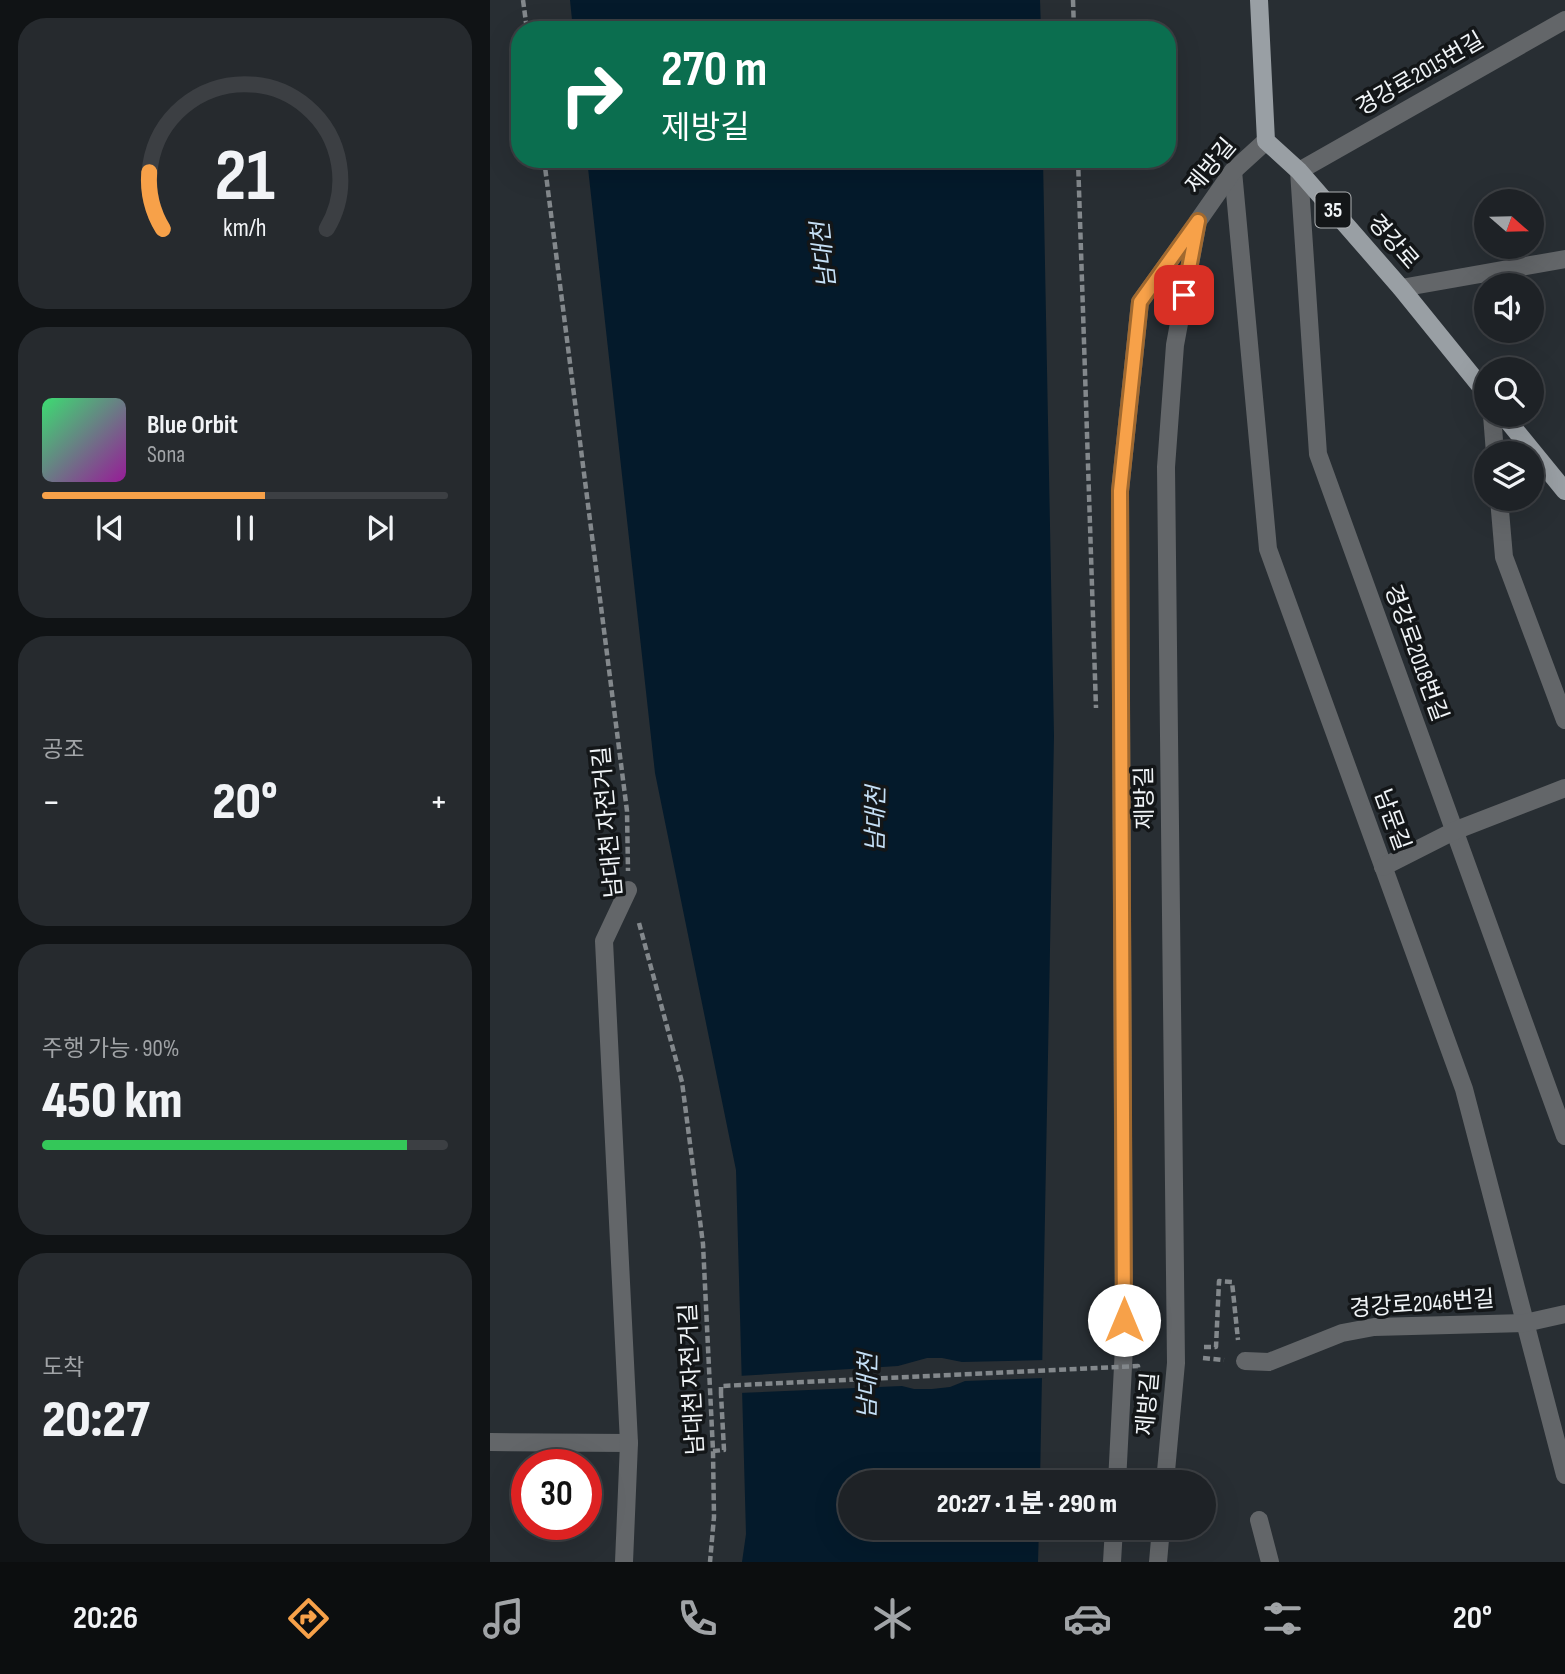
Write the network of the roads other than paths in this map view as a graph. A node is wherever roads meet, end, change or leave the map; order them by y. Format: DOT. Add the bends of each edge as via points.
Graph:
graph roads {
  1 [pos="1259,0"];
  2 [pos="1565,20"];
  3 [pos="1266,141"];
  4 [pos="1233,171"];
  5 [pos="1299,171"];
  6 [pos="1198,221"];
  7 [pos="1565,259"];
  8 [pos="1401,288"];
  9 [pos="1474,378"];
  10 [pos="1513,427"];
  11 [pos="1565,491"];
  12 [pos="1500,511"];
  13 [pos="1565,720"];
  14 [pos="1565,788"];
  15 [pos="1454,831"];
  16 [pos="1383,867"];
  17 [pos="628,890"];
  18 [pos="1565,1136"];
  19 [pos="1565,1314"];
  20 [pos="1525,1323"];
  21 [pos="1245,1361"];
  22 [pos="490,1442"];
  23 [pos="629,1443"];
  24 [pos="1117,1470"];
  25 [pos="1166,1470"];
  26 [pos="1565,1475"];
  27 [pos="1259,1520"];
  28 [pos="1113,1540"];
  29 [pos="1160,1540"];
  30 [pos="624,1562"];
  31 [pos="1112,1562"];
  32 [pos="1158,1562"];
  33 [pos="1270,1562"];
  1 -- 3 [label="main road"];
  2 -- 5 [label="street, 경강로2015번길"];
  3 -- 4 [label="street, 제방길"];
  3 -- 5 [label="main road, 경강로 / 35"];
  4 -- 6 [label="street, 제방길"];
  4 -- 16 [label="street, 남문길" via="1268,549"];
  5 -- 8 [label="main road, 경강로 / 35"];
  5 -- 15 [label="street, 경강로2018번길" via="1318,454"];
  6 -- 24 [label="street" via="1140,302 1120,491 1124,1348"];
  6 -- 25 [label="street, 제방길" via="1175,345 1166,467 1176,1363"];
  7 -- 8 [label="street"];
  8 -- 9 [label="main road, 경강로 / 35"];
  10 -- 11 [label="main road"];
  12 -- 13 [label="street" via="1504,557"];
  14 -- 15 [label="street"];
  15 -- 16 [label="street"];
  15 -- 18 [label="street, 경강로2018번길"];
  16 -- 20 [label="street, 남문길" via="1464,1088"];
  17 -- 23 [label="street" via="604,941"];
  19 -- 20 [label="street, 경강로2046번길"];
  20 -- 21 [label="street, 경강로2046번길" via="1374,1327 1342,1333 1269,1362"];
  20 -- 26 [label="street, 남문길"];
  22 -- 23 [label="street"];
  23 -- 30 [label="street"];
  27 -- 33 [label="street"];
  28 -- 31 [label="street"];
  29 -- 32 [label="street"];
}
